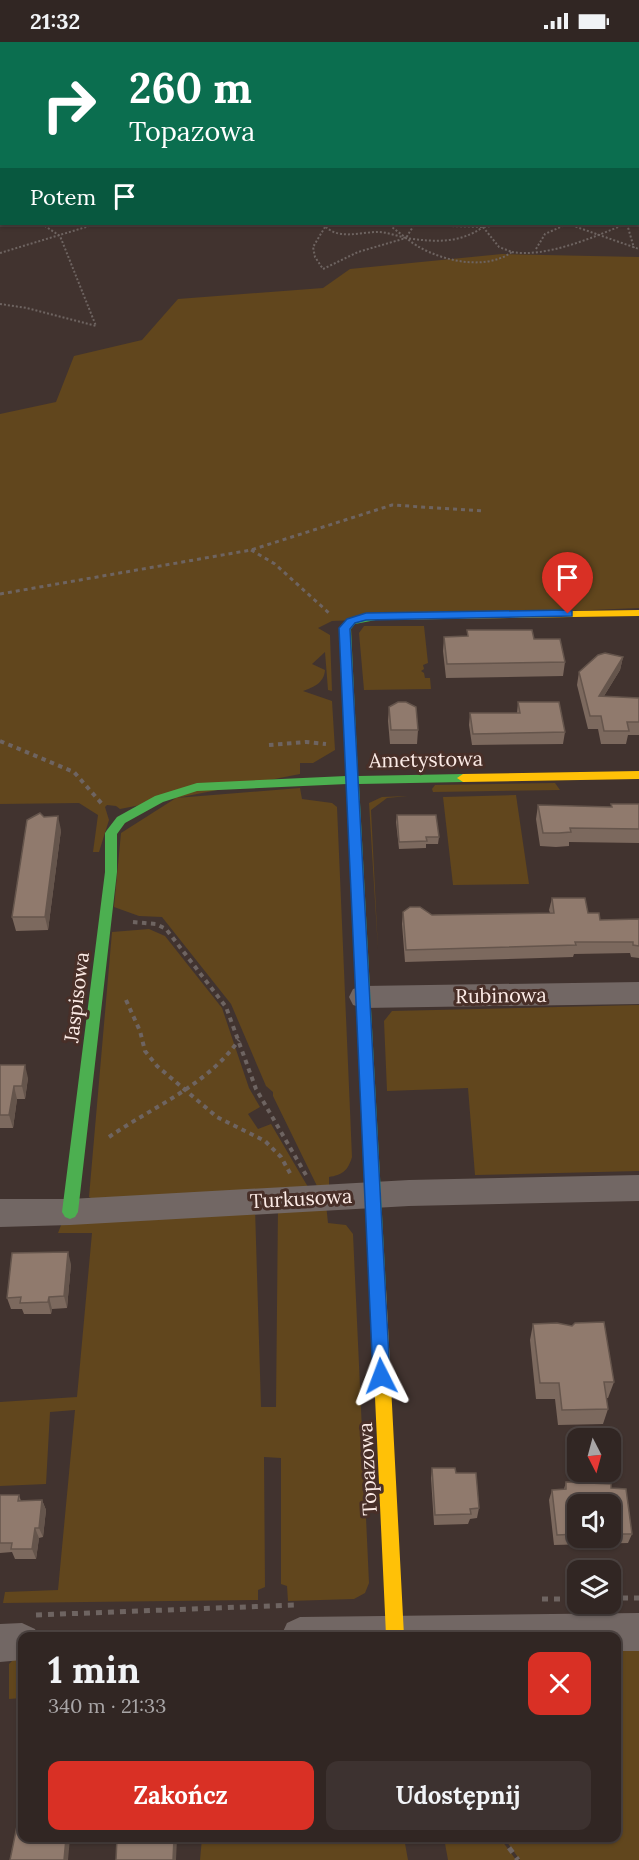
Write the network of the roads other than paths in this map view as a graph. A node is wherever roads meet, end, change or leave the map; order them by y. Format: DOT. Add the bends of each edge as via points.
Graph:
graph roads {
  1 [pos="639,613"];
  2 [pos="639,775"];
  3 [pos="351,780"];
  4 [pos="146,805"];
  5 [pos="639,993"];
  6 [pos="363,997"];
  7 [pos="639,1188"];
  8 [pos="372,1194"];
  9 [pos="70,1212"];
  10 [pos="0,1213"];
  11 [pos="395,1632"];
  12 [pos="621,1632"];
  13 [pos="639,1632"];
  14 [pos="0,1642"];
  15 [pos="18,1642"];
  1 -- 3 [label="street, Topazowa" via="366,617 351,621 345,628"];
  2 -- 3 [label="street, Ametystowa"];
  3 -- 4 [label="street, Ametystowa" via="205,785"];
  3 -- 6 [label="street, Topazowa"];
  4 -- 9 [label="street, Jaspisowa" via="121,820 111,833 111,872"];
  5 -- 6 [label="street, Rubinowa"];
  6 -- 8 [label="street, Topazowa"];
  7 -- 8 [label="street, Turkusowa"];
  8 -- 9 [label="street, Turkusowa"];
  8 -- 11 [label="street, Topazowa"];
  9 -- 10 [label="street, Turkusowa"];
  12 -- 13 [label="street"];
  14 -- 15 [label="street"];
}
